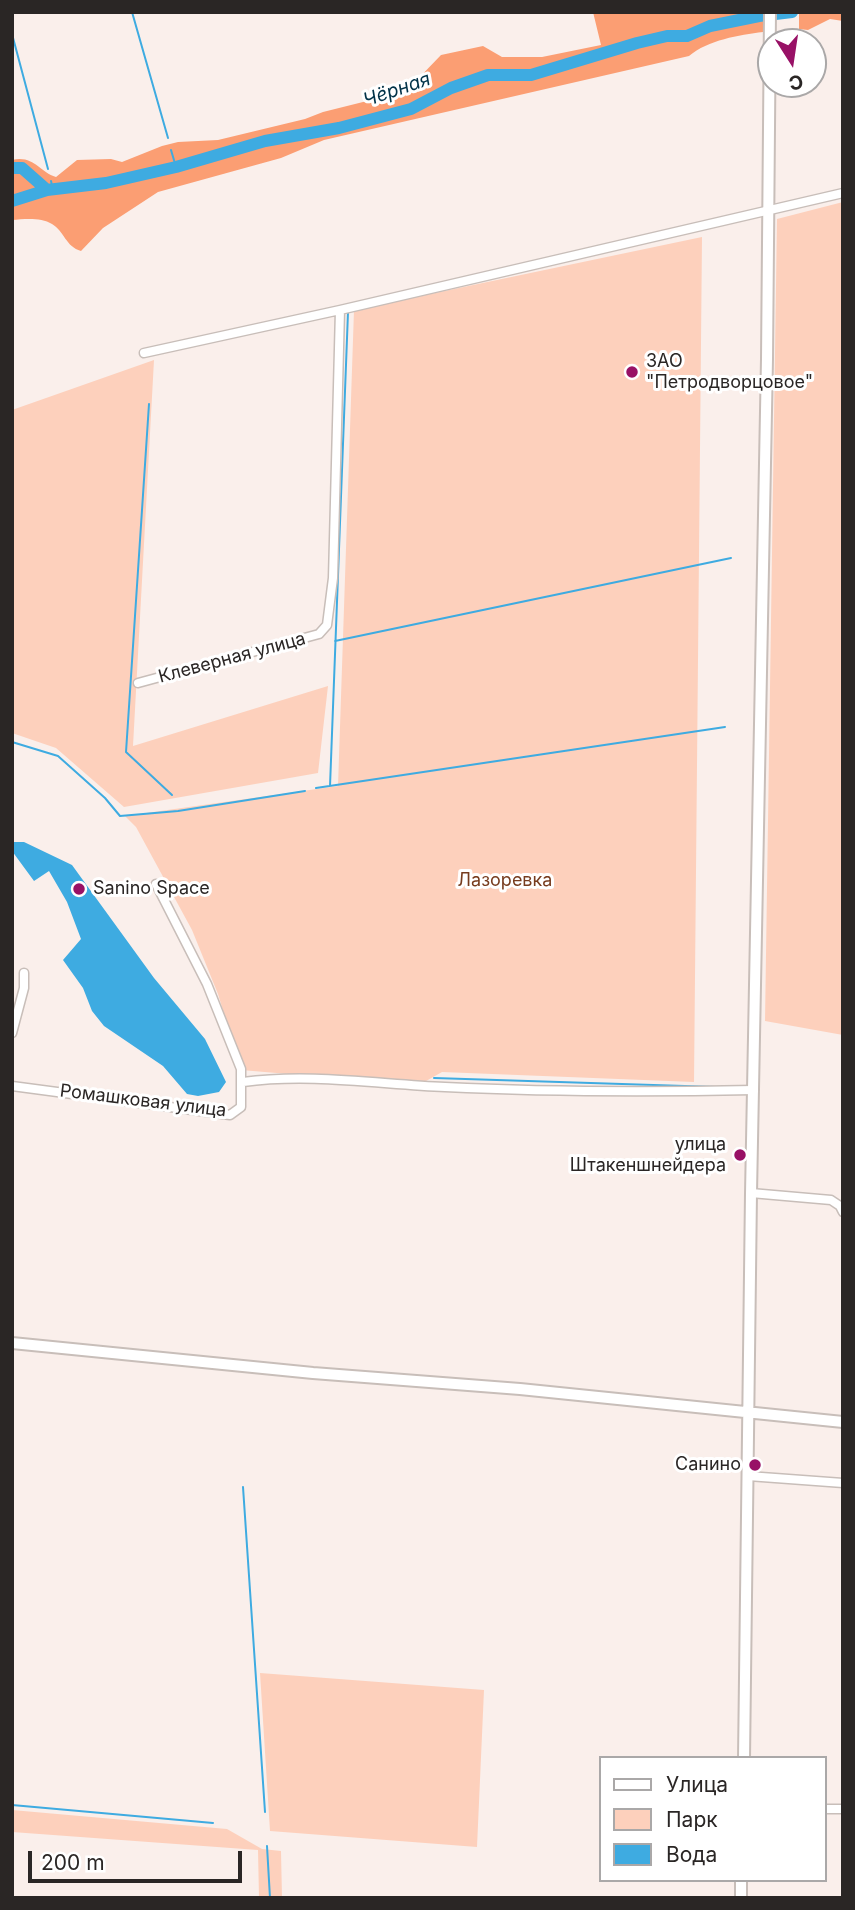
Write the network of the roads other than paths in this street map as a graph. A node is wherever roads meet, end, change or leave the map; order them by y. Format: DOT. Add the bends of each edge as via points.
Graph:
graph roads {
  1 [pos="769,12"];
  2 [pos="843,193"];
  3 [pos="768,212"];
  4 [pos="340,310"];
  5 [pos="144,353"];
  6 [pos="138,683"];
  7 [pos="156,884"];
  8 [pos="24,973"];
  9 [pos="12,1033"];
  10 [pos="243,1082"];
  11 [pos="12,1086"];
  12 [pos="754,1090"];
  13 [pos="751,1193"];
  14 [pos="843,1212"];
  15 [pos="12,1343"];
  16 [pos="749,1414"];
  17 [pos="843,1422"];
  18 [pos="748,1476"];
  19 [pos="843,1483"];
  20 [pos="744,1756"];
  1 -- 3 [label="street"];
  2 -- 3 [label="street"];
  3 -- 4 [label="street"];
  3 -- 12 [label="street"];
  4 -- 5 [label="street"];
  4 -- 6 [label="street, Клеверная улица" via="333,578 327,625 319,634"];
  7 -- 10 [label="street, Ромашковая улица" via="207,984"];
  8 -- 9 [label="street"];
  10 -- 11 [label="street, Ромашковая улица" via="241,1107 230,1115"];
  10 -- 12 [label="street" via="276,1077 568,1091"];
  12 -- 13 [label="street"];
  13 -- 14 [label="street" via="831,1200"];
  13 -- 16 [label="street"];
  15 -- 16 [label="street"];
  16 -- 17 [label="street"];
  16 -- 18 [label="street"];
  18 -- 19 [label="street"];
  18 -- 20 [label="street"];
}
